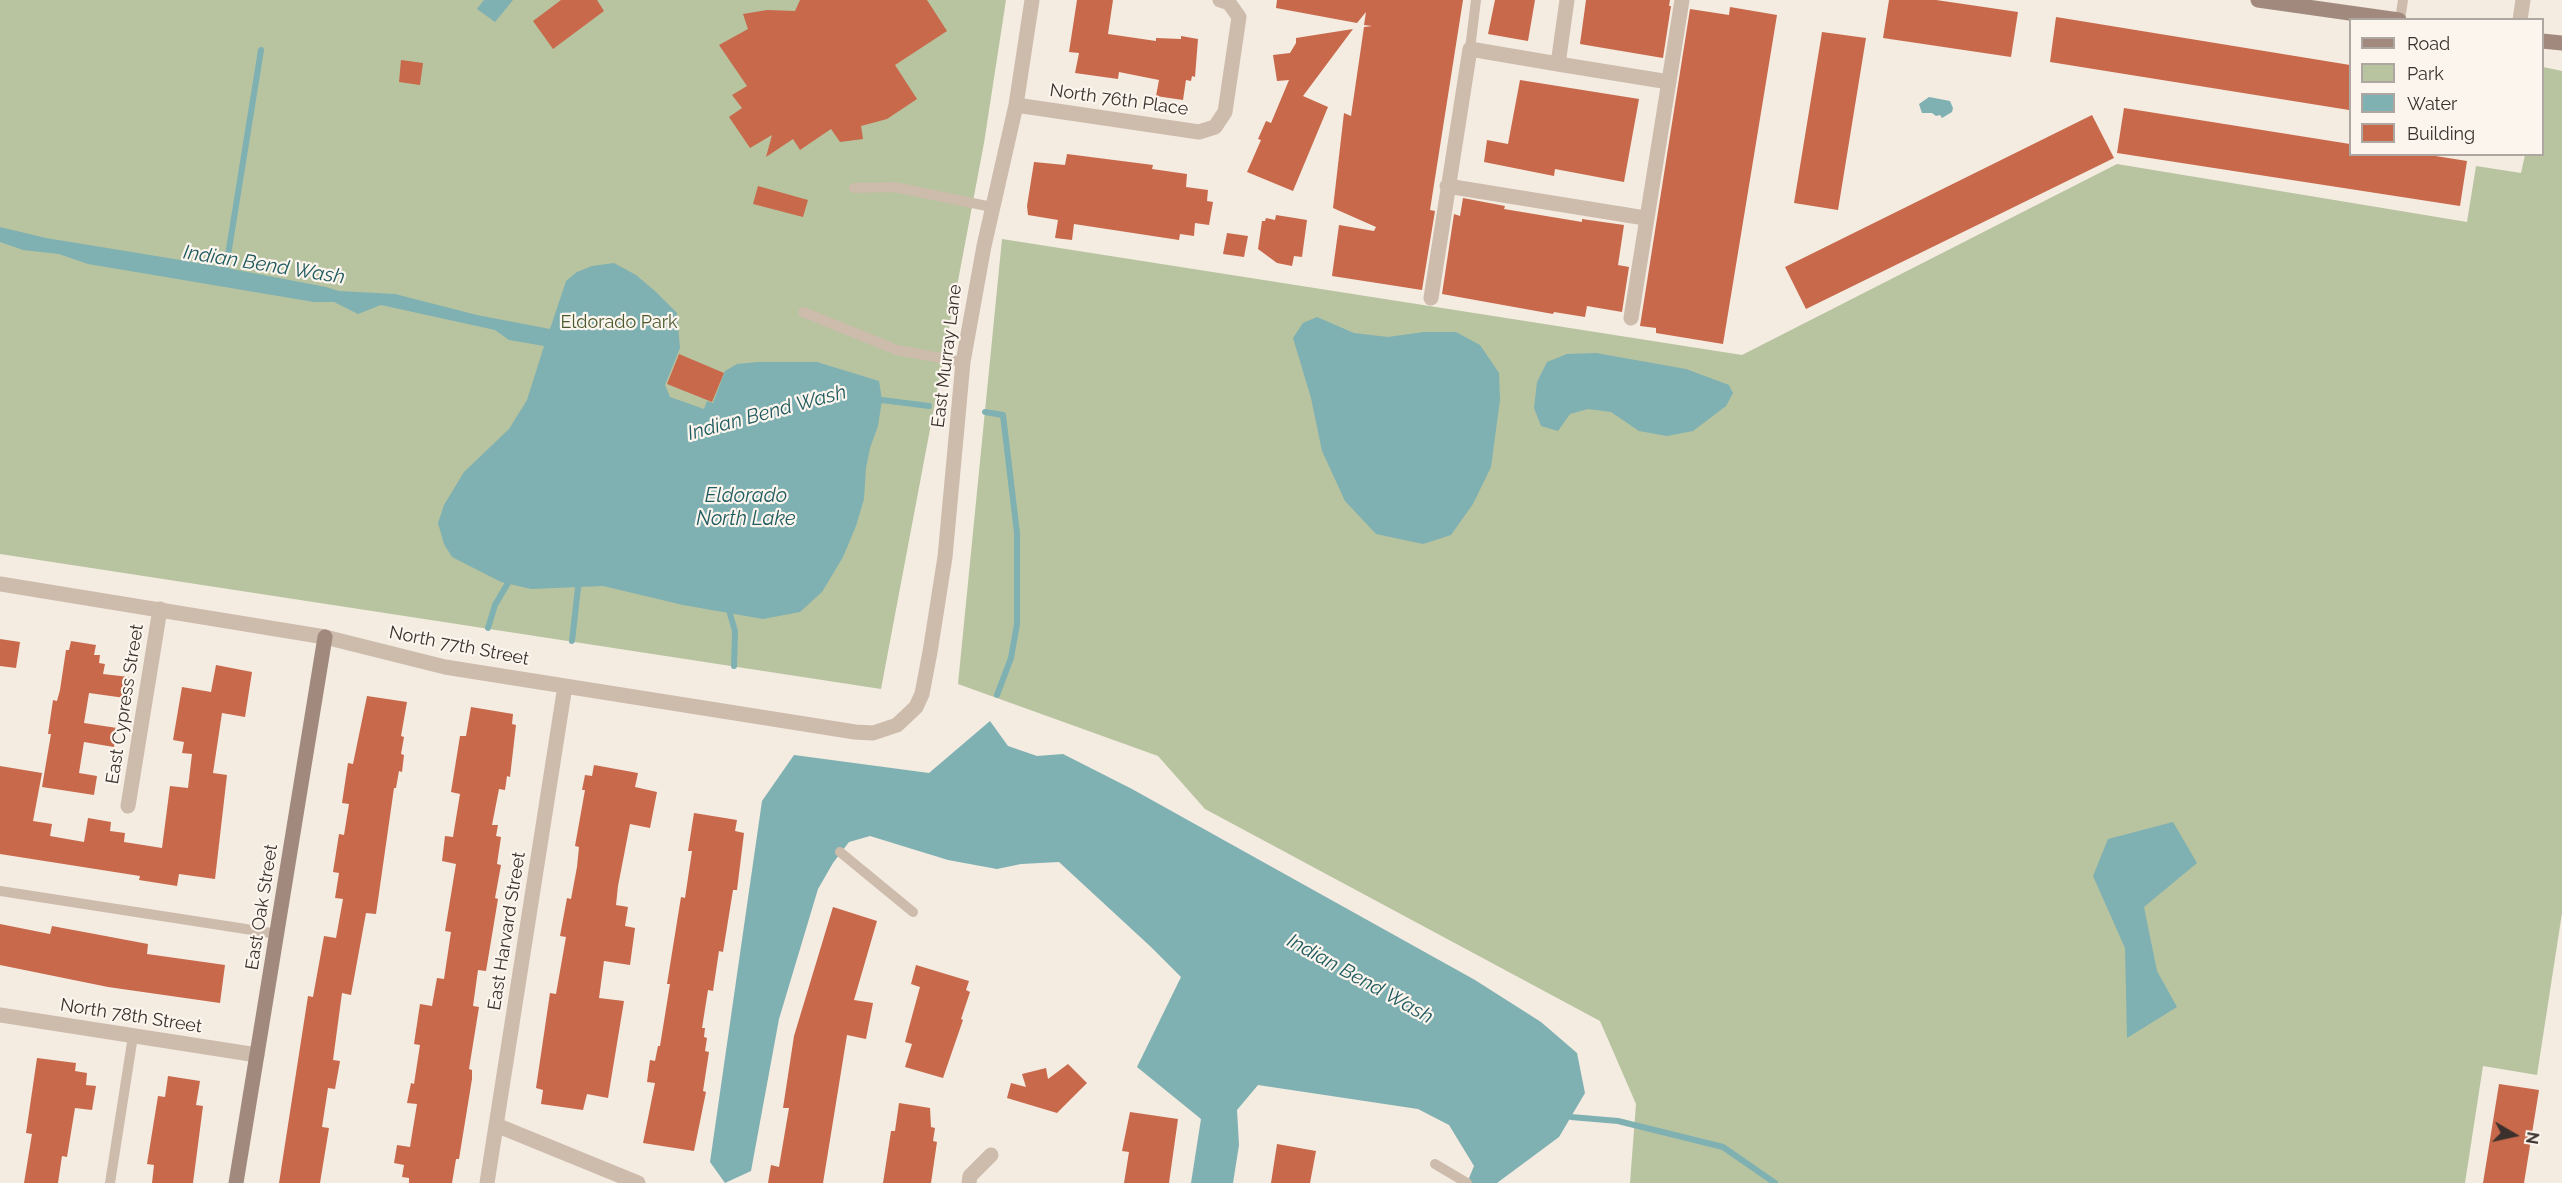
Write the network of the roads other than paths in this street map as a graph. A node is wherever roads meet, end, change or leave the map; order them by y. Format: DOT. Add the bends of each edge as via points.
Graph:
graph roads {
  1 [pos="1032,0"];
  2 [pos="1220,0"];
  3 [pos="1476,0"];
  4 [pos="1567,0"];
  5 [pos="1682,0"];
  6 [pos="2258,0"];
  7 [pos="2403,0"];
  8 [pos="2523,0"];
  9 [pos="2281,2"];
  10 [pos="2386,18"];
  11 [pos="2399,18"];
  12 [pos="2520,18"];
  13 [pos="2544,41"];
  14 [pos="2562,43"];
  15 [pos="1470,49"];
  16 [pos="1558,64"];
  17 [pos="1669,82"];
  18 [pos="1016,105"];
  19 [pos="1447,186"];
  20 [pos="854,188"];
  21 [pos="992,207"];
  22 [pos="1645,218"];
  23 [pos="1431,298"];
  24 [pos="803,312"];
  25 [pos="1631,318"];
  26 [pos="963,362"];
  27 [pos="0,584"];
  28 [pos="160,609"];
  29 [pos="325,637"];
  30 [pos="565,686"];
  31 [pos="908,716"];
  32 [pos="128,806"];
  33 [pos="840,852"];
  34 [pos="0,891"];
  35 [pos="913,912"];
  36 [pos="278,934"];
  37 [pos="1,1020"];
  38 [pos="133,1036"];
  39 [pos="257,1055"];
  40 [pos="496,1125"];
  41 [pos="991,1155"];
  42 [pos="1435,1164"];
  43 [pos="110,1183"];
  44 [pos="236,1183"];
  45 [pos="487,1183"];
  46 [pos="638,1183"];
  47 [pos="969,1183"];
  48 [pos="1467,1183"];
  1 -- 18 [label="street, East Murray Lane"];
  2 -- 18 [label="street, North 76th Place" via="1229,3 1239,17 1225,112 1215,127 1198,132"];
  3 -- 15 [label="lane"];
  4 -- 16 [label="street"];
  5 -- 17 [label="street"];
  6 -- 9 [label="street"];
  7 -- 11 [label="lane"];
  8 -- 12 [label="street"];
  9 -- 10 [label="street"];
  13 -- 14 [label="street"];
  15 -- 16 [label="street"];
  15 -- 19 [label="street"];
  16 -- 17 [label="street"];
  17 -- 22 [label="street"];
  18 -- 21 [label="street, East Murray Lane"];
  19 -- 22 [label="street"];
  19 -- 23 [label="street"];
  20 -- 21 [label="lane" via="894,187"];
  21 -- 26 [label="street, East Murray Lane"];
  22 -- 25 [label="street"];
  24 -- 26 [label="lane" via="897,351"];
  26 -- 31 [label="street, East Murray Lane" via="946,545 932,642 922,694"];
  27 -- 28 [label="street, North 77th Street"];
  28 -- 29 [label="street, North 77th Street"];
  28 -- 32 [label="street, East Cypress Street"];
  29 -- 30 [label="street, North 77th Street" via="445,667"];
  29 -- 36 [label="street, East Oak Street"];
  30 -- 31 [label="street, North 77th Street" via="855,732 886,730"];
  30 -- 40 [label="street, East Harvard Street"];
  33 -- 35 [label="lane"];
  34 -- 36 [label="lane"];
  36 -- 39 [label="street, East Oak Street"];
  37 -- 38 [label="street, North 78th Street"];
  38 -- 39 [label="street, North 78th Street"];
  38 -- 43 [label="lane"];
  39 -- 44 [label="street, East Oak Street"];
  40 -- 45 [label="street, East Harvard Street"];
  40 -- 46 [label="street"];
  41 -- 47 [label="street" via="970,1176"];
  42 -- 48 [label="lane"];
}
